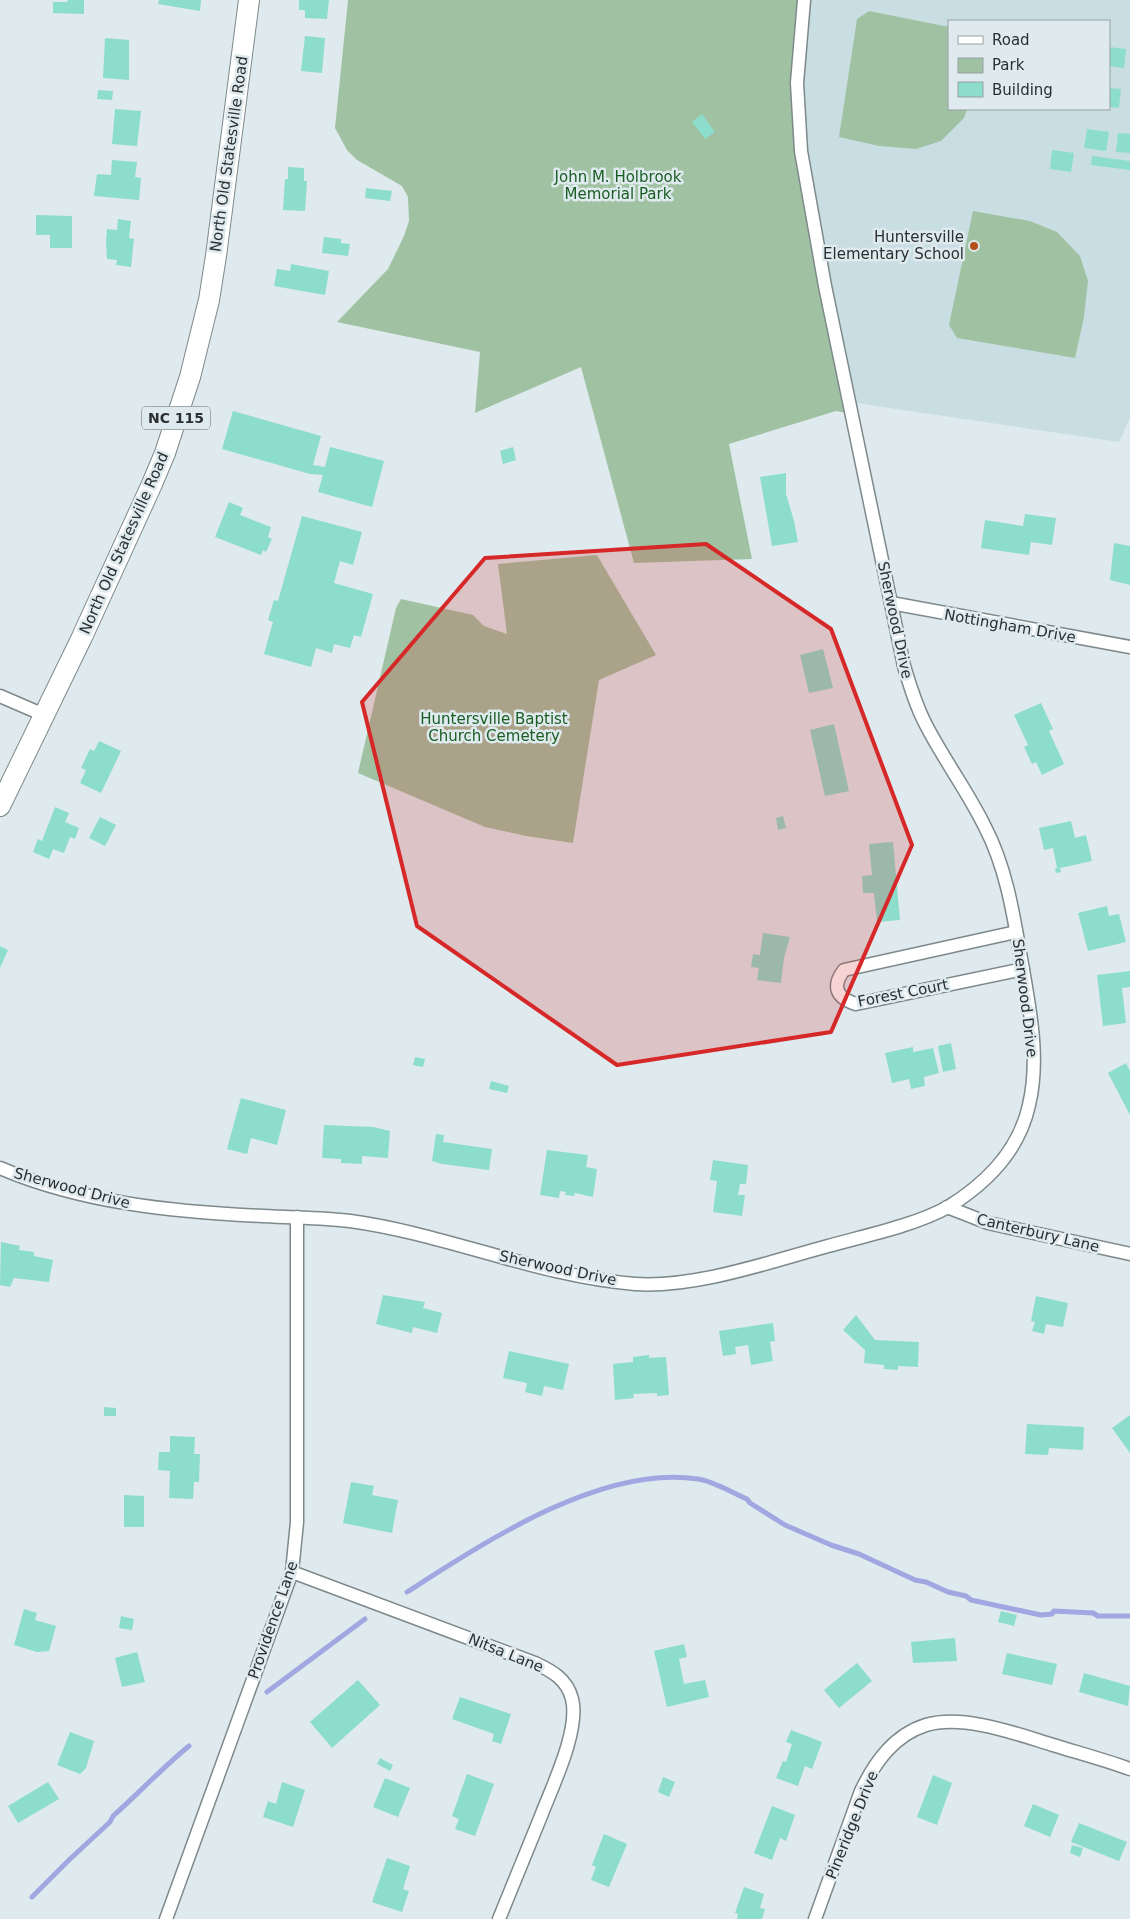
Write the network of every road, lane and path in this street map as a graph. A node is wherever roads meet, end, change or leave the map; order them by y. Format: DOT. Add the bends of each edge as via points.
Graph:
graph roads {
  1 [pos="249,0"];
  2 [pos="804,0"];
  3 [pos="890,603"];
  4 [pos="1130,646"];
  5 [pos="0,696"];
  6 [pos="44,715"];
  7 [pos="0,806"];
  8 [pos="1016,932"];
  9 [pos="1023,969"];
  10 [pos="0,1168"];
  11 [pos="946,1207"];
  12 [pos="297,1217"];
  13 [pos="1130,1254"];
  14 [pos="292,1572"];
  15 [pos="1130,1769"];
  16 [pos="166,1919"];
  17 [pos="499,1919"];
  18 [pos="815,1919"];
  1 -- 6 [label="main road, North Old Statesville Road / NC 115" via="216,256 190,377 152,484"];
  2 -- 3 [label="street, Sherwood Drive" via="797,83 801,151 825,286"];
  3 -- 4 [label="street, Nottingham Drive"];
  3 -- 8 [label="street, Sherwood Drive" via="913,695 925,724 985,827 1008,892"];
  5 -- 6 [label="street"];
  6 -- 7 [label="main road, North Old Statesville Road / NC 115"];
  8 -- 9 [label="street, Sherwood Drive"];
  8 -- 9 [label="street, Forest Court" via="844,970 837,979 837,991 846,1001 856,1004"];
  9 -- 11 [label="street, Sherwood Drive" via="1034,1049 1031,1100 1026,1119 1016,1144 1005,1159 980,1185"];
  10 -- 12 [label="street, Sherwood Drive" via="97,1198 150,1208"];
  11 -- 12 [label="street, Sherwood Drive" via="915,1220 743,1269 695,1280 648,1284 602,1280 560,1271 372,1224"];
  11 -- 13 [label="street, Canterbury Lane" via="988,1223"];
  12 -- 14 [label="street, Providence Lane" via="297,1522"];
  14 -- 16 [label="street, Providence Lane"];
  14 -- 17 [label="street, Nitsa Lane" via="535,1663 554,1673 568,1689 574,1713 570,1738"];
  15 -- 18 [label="street, Pineridge Drive" via="973,1724 935,1722 909,1732 882,1754 870,1772"];
}
